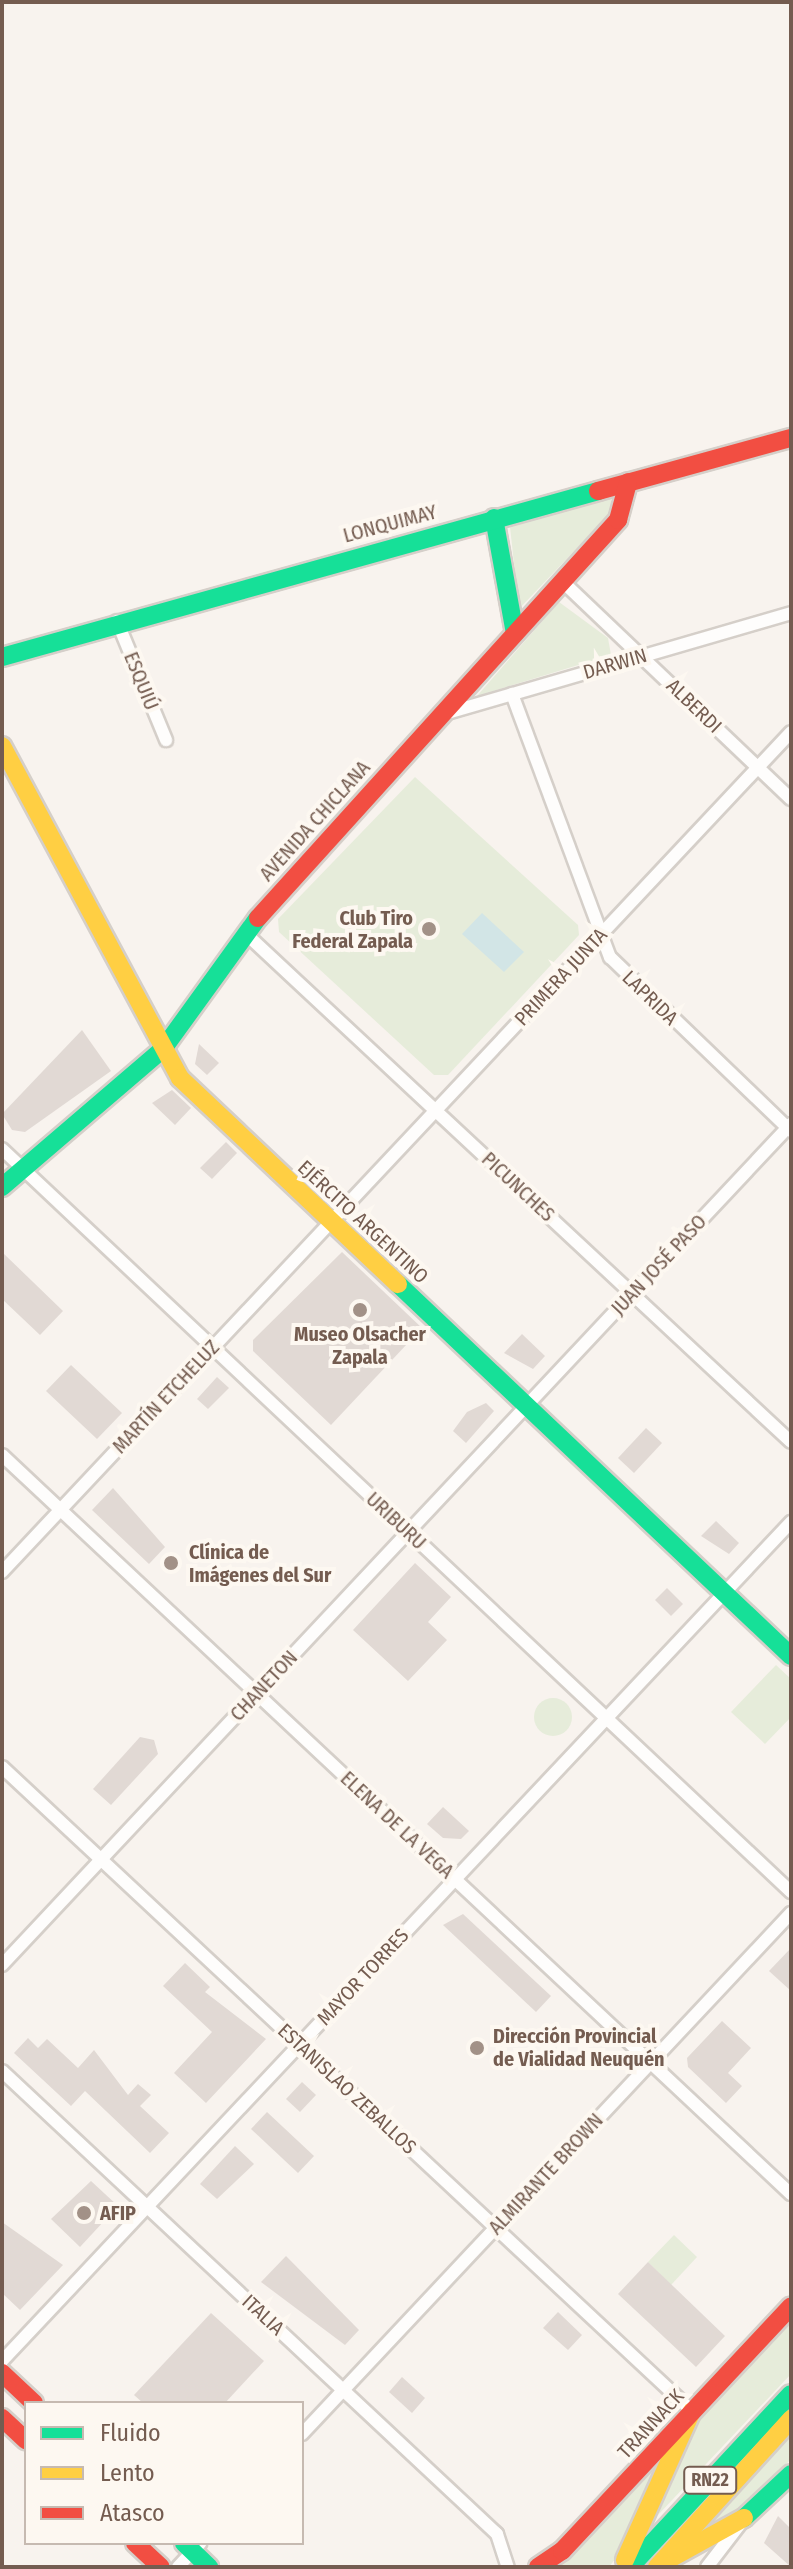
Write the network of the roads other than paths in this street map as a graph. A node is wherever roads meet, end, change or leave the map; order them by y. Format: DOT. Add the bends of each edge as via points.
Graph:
graph roads {
  1 [pos="791,438"];
  2 [pos="628,482"];
  3 [pos="494,518"];
  4 [pos="562,581"];
  5 [pos="791,613"];
  6 [pos="117,621"];
  7 [pos="515,633"];
  8 [pos="642,656"];
  9 [pos="2,657"];
  10 [pos="512,694"];
  11 [pos="440,715"];
  12 [pos="791,732"];
  13 [pos="166,740"];
  14 [pos="2,746"];
  15 [pos="758,768"];
  16 [pos="791,799"];
  17 [pos="245,933"];
  18 [pos="599,937"];
  19 [pos="163,1049"];
  20 [pos="436,1111"];
  21 [pos="790,1128"];
  22 [pos="2,1149"];
  23 [pos="22,1168"];
  24 [pos="2,1187"];
  25 [pos="331,1223"];
  26 [pos="632,1294"];
  27 [pos="213,1348"];
  28 [pos="527,1407"];
  29 [pos="791,1442"];
  30 [pos="2,1455"];
  31 [pos="60,1510"];
  32 [pos="791,1522"];
  33 [pos="409,1532"];
  34 [pos="2,1572"];
  35 [pos="725,1593"];
  36 [pos="791,1656"];
  37 [pos="257,1694"];
  38 [pos="607,1718"];
  39 [pos="2,1767"];
  40 [pos="101,1860"];
  41 [pos="455,1879"];
  42 [pos="791,1892"];
  43 [pos="791,1913"];
  44 [pos="2,1965"];
  45 [pos="299,2045"];
  46 [pos="651,2063"];
  47 [pos="2,2071"];
  48 [pos="791,2194"];
  49 [pos="147,2207"];
  50 [pos="496,2228"];
  51 [pos="791,2306"];
  52 [pos="2,2361"];
  53 [pos="2,2373"];
  54 [pos="343,2390"];
  55 [pos="791,2394"];
  56 [pos="32,2401"];
  57 [pos="692,2411"];
  58 [pos="2,2418"];
  59 [pos="791,2419"];
  60 [pos="304,2432"];
  61 [pos="24,2438"];
  62 [pos="791,2474"];
  63 [pos="744,2518"];
  64 [pos="137,2545"];
  65 [pos="192,2546"];
  66 [pos="161,2567"];
  67 [pos="178,2567"];
  68 [pos="209,2567"];
  69 [pos="508,2567"];
  70 [pos="538,2567"];
  71 [pos="620,2567"];
  72 [pos="630,2567"];
  73 [pos="658,2567"];
  74 [pos="707,2567"];
  1 -- 2 [label="main road, LONQUIMAY"];
  2 -- 3 [label="main road, LONQUIMAY"];
  2 -- 4 [label="main road, AVENIDA CHICLANA" via="624,512"];
  3 -- 6 [label="main road, LONQUIMAY"];
  3 -- 7 [label="main road"];
  4 -- 7 [label="main road, AVENIDA CHICLANA"];
  4 -- 8 [label="street, ALBERDI"];
  5 -- 8 [label="street, DARWIN"];
  6 -- 9 [label="main road, LONQUIMAY"];
  6 -- 13 [label="street, ESQUIÚ"];
  7 -- 11 [label="main road, AVENIDA CHICLANA"];
  8 -- 10 [label="street, DARWIN"];
  8 -- 15 [label="street, ALBERDI"];
  10 -- 11 [label="street, DARWIN"];
  10 -- 18 [label="street, LAPRIDA"];
  11 -- 17 [label="main road, AVENIDA CHICLANA"];
  12 -- 15 [label="street, PRIMERA JUNTA"];
  14 -- 19 [label="main road, EJÉRCITO ARGENTINO"];
  15 -- 16 [label="street, ALBERDI"];
  15 -- 18 [label="street, PRIMERA JUNTA"];
  17 -- 19 [label="main road, AVENIDA CHICLANA"];
  17 -- 20 [label="street, PICUNCHES"];
  18 -- 20 [label="street, PRIMERA JUNTA"];
  18 -- 21 [label="street, LAPRIDA" via="623,973"];
  19 -- 23 [label="main road, AVENIDA CHICLANA"];
  19 -- 25 [label="main road, EJÉRCITO ARGENTINO" via="187,1085"];
  20 -- 25 [label="street, PRIMERA JUNTA"];
  20 -- 26 [label="street, PICUNCHES"];
  21 -- 26 [label="street, JUAN JOSÉ PASO"];
  22 -- 23 [label="street, URIBURU"];
  23 -- 24 [label="main road, AVENIDA CHICLANA"];
  23 -- 27 [label="street, URIBURU"];
  25 -- 27 [label="street, MARTÍN ETCHELUZ"];
  25 -- 28 [label="main road, EJÉRCITO ARGENTINO"];
  26 -- 28 [label="street, JUAN JOSÉ PASO"];
  26 -- 29 [label="street, PICUNCHES"];
  27 -- 31 [label="street, MARTÍN ETCHELUZ"];
  27 -- 33 [label="street, URIBURU"];
  28 -- 33 [label="street, CHANETON"];
  28 -- 35 [label="main road, EJÉRCITO ARGENTINO"];
  30 -- 31 [label="street, ELENA DE LA VEGA"];
  31 -- 34 [label="street, MARTÍN ETCHELUZ"];
  31 -- 37 [label="street, ELENA DE LA VEGA"];
  32 -- 35 [label="street, MAYOR TORRES"];
  33 -- 37 [label="street, CHANETON"];
  33 -- 38 [label="street, URIBURU"];
  35 -- 36 [label="main road, EJÉRCITO ARGENTINO"];
  35 -- 38 [label="street, MAYOR TORRES"];
  37 -- 40 [label="street, CHANETON"];
  37 -- 41 [label="street, ELENA DE LA VEGA"];
  38 -- 41 [label="street, MAYOR TORRES"];
  38 -- 42 [label="street, URIBURU"];
  39 -- 40 [label="street, ESTANISLAO ZEBALLOS"];
  40 -- 44 [label="street, CHANETON"];
  40 -- 45 [label="street, ESTANISLAO ZEBALLOS"];
  41 -- 45 [label="street, MAYOR TORRES"];
  41 -- 46 [label="street, ELENA DE LA VEGA"];
  43 -- 46 [label="street, ALMIRANTE BROWN"];
  45 -- 49 [label="street, MAYOR TORRES"];
  45 -- 50 [label="street, ESTANISLAO ZEBALLOS"];
  46 -- 48 [label="street, ELENA DE LA VEGA"];
  46 -- 50 [label="street, ALMIRANTE BROWN"];
  47 -- 49 [label="street, ITALIA"];
  49 -- 52 [label="street, MAYOR TORRES"];
  49 -- 54 [label="street, ITALIA"];
  50 -- 54 [label="street, ALMIRANTE BROWN"];
  50 -- 57 [label="street, ESTANISLAO ZEBALLOS"];
  51 -- 57 [label="main road, TRANNACK"];
  53 -- 56 [label="main road"];
  54 -- 60 [label="street, ALMIRANTE BROWN"];
  54 -- 69 [label="street, ITALIA" via="503,2540"];
  55 -- 72 [label="main road, RN22"];
  57 -- 70 [label="main road, TRANNACK"];
  57 -- 71 [label="main road"];
  58 -- 61 [label="main road"];
  59 -- 73 [label="main road, RN22"];
  62 -- 63 [label="main road"];
  63 -- 73 [label="main road"];
  63 -- 74 [label="street"];
  64 -- 66 [label="main road"];
  65 -- 67 [label="street"];
  65 -- 68 [label="main road"];
}
